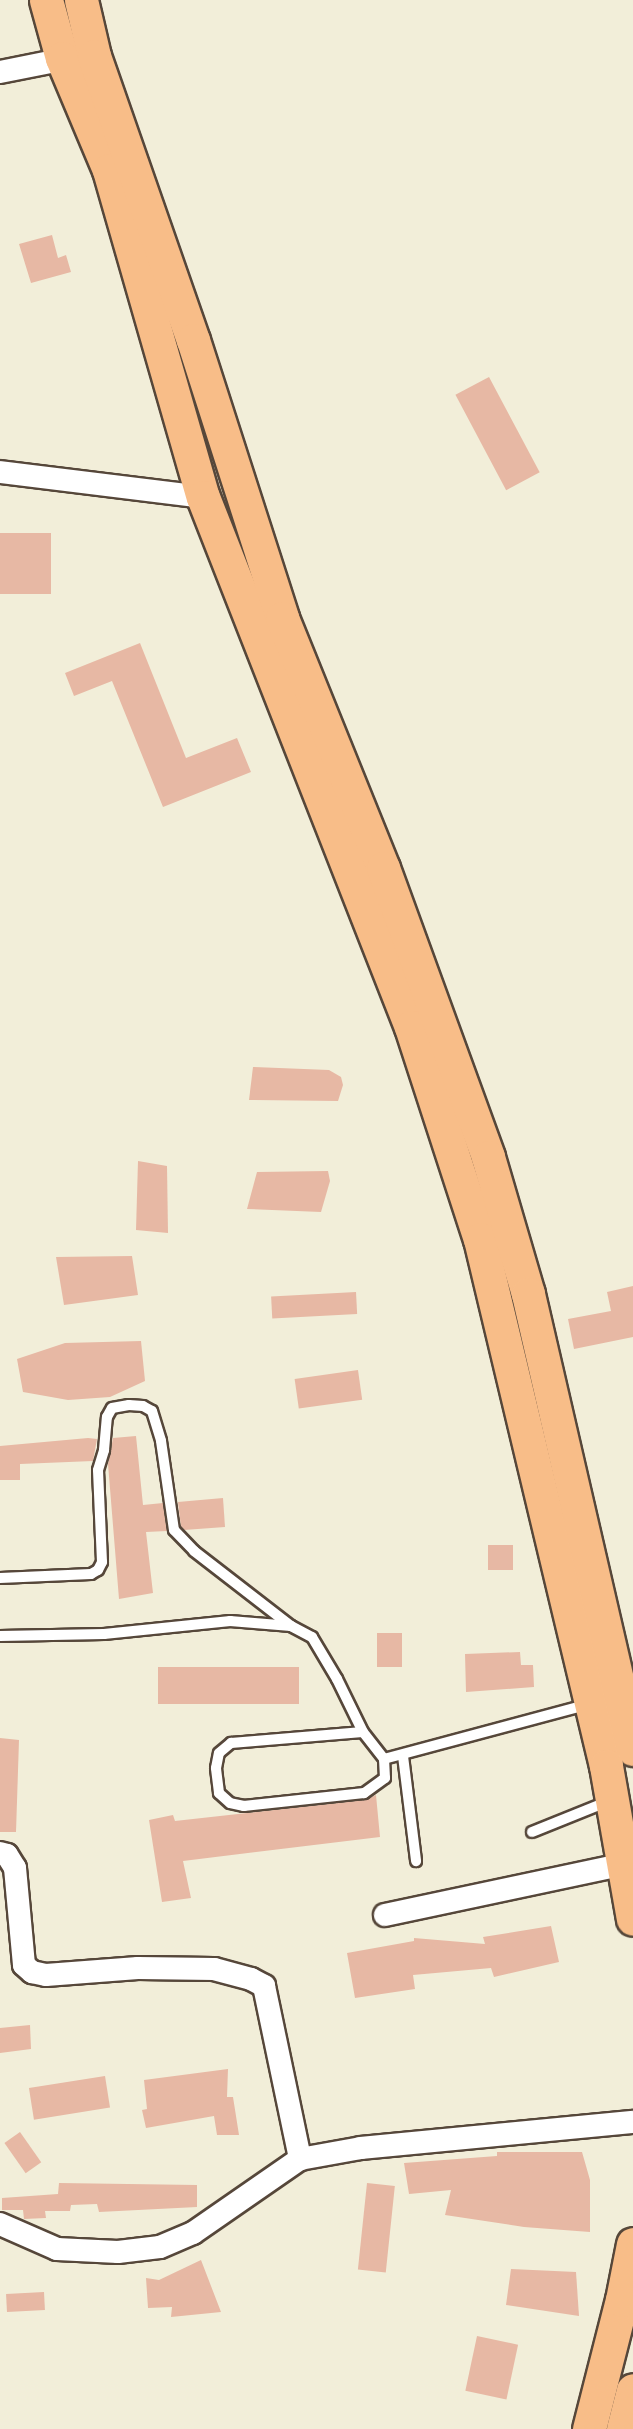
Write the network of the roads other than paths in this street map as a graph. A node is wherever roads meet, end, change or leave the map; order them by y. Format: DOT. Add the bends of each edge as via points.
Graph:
graph roads {
  1 [pos="46,0"];
  2 [pos="81,0"];
  3 [pos="94,56"];
  4 [pos="62,58"];
  5 [pos="0,72"];
  6 [pos="0,472"];
  7 [pos="203,497"];
  8 [pos="0,1578"];
  9 [pos="291,1626"];
  10 [pos="0,1636"];
  11 [pos="615,1698"];
  12 [pos="363,1732"];
  13 [pos="633,1749"];
  14 [pos="403,1756"];
  15 [pos="384,1759"];
  16 [pos="612,1799"];
  17 [pos="532,1832"];
  18 [pos="0,1853"];
  19 [pos="416,1861"];
  20 [pos="624,1864"];
  21 [pos="385,1915"];
  22 [pos="633,1919"];
  23 [pos="633,2122"];
  24 [pos="300,2159"];
  25 [pos="0,2224"];
  26 [pos="633,2244"];
  27 [pos="633,2390"];
  28 [pos="590,2429"];
  29 [pos="623,2429"];
  1 -- 4 [label="main road"];
  2 -- 3 [label="main road"];
  3 -- 4 [label="street"];
  3 -- 11 [label="main road" via="193,340 282,618 383,868 488,1157 528,1294"];
  4 -- 5 [label="street"];
  4 -- 7 [label="main road" via="109,170"];
  6 -- 7 [label="street"];
  7 -- 11 [label="main road" via="411,1027 480,1239"];
  8 -- 9 [label="lane" via="91,1574 98,1570 102,1562 98,1470 107,1417 112,1408 143,1406 152,1411 161,1440 174,1530 194,1551"];
  9 -- 10 [label="lane" via="230,1621 104,1634"];
  9 -- 12 [label="lane" via="312,1637"];
  11 -- 13 [label="main road"];
  11 -- 14 [label="lane"];
  11 -- 16 [label="main road"];
  12 -- 15 [label="lane"];
  12 -- 15 [label="lane" via="231,1743 219,1753 219,1793 230,1803 244,1806 364,1793 385,1778"];
  14 -- 15 [label="lane"];
  14 -- 19 [label="lane"];
  16 -- 17 [label="lane"];
  16 -- 20 [label="main road"];
  18 -- 24 [label="street" via="7,1855 15,1868 24,1965 32,1972 46,1975 138,1968 214,1969 250,1978 264,1986"];
  20 -- 21 [label="street"];
  20 -- 22 [label="main road"];
  23 -- 24 [label="street" via="361,2148"];
  24 -- 25 [label="street" via="193,2234 160,2247 118,2252 57,2249"];
  26 -- 28 [label="main road"];
  27 -- 29 [label="main road"];
}
